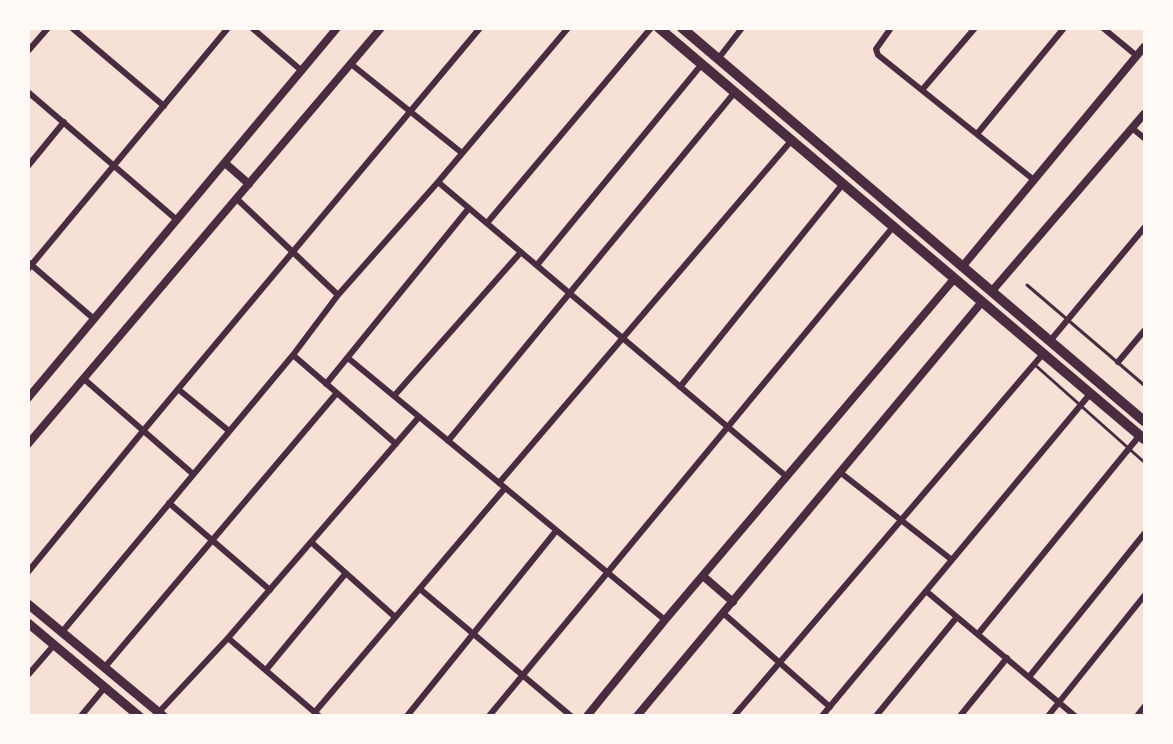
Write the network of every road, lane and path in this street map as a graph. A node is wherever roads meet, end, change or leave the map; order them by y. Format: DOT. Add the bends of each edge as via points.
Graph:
graph roads {
  1 [pos="48,28"];
  2 [pos="72,28"];
  3 [pos="228,28"];
  4 [pos="252,28"];
  5 [pos="337,28"];
  6 [pos="381,28"];
  7 [pos="480,28"];
  8 [pos="568,28"];
  9 [pos="651,28"];
  10 [pos="659,28"];
  11 [pos="682,28"];
  12 [pos="742,28"];
  13 [pos="891,28"];
  14 [pos="975,28"];
  15 [pos="1054,28"];
  16 [pos="1103,28"];
  17 [pos="1062,31"];
  18 [pos="1144,47"];
  19 [pos="28,51"];
  20 [pos="1137,56"];
  21 [pos="717,59"];
  22 [pos="351,64"];
  23 [pos="702,64"];
  24 [pos="302,71"];
  25 [pos="922,90"];
  26 [pos="28,92"];
  27 [pos="735,92"];
  28 [pos="164,106"];
  29 [pos="410,112"];
  30 [pos="1144,114"];
  31 [pos="64,123"];
  32 [pos="1132,128"];
  33 [pos="977,135"];
  34 [pos="1144,138"];
  35 [pos="790,141"];
  36 [pos="462,153"];
  37 [pos="225,163"];
  38 [pos="28,166"];
  39 [pos="114,166"];
  40 [pos="1034,180"];
  41 [pos="438,182"];
  42 [pos="249,184"];
  43 [pos="842,184"];
  44 [pos="237,199"];
  45 [pos="469,208"];
  46 [pos="177,220"];
  47 [pos="486,222"];
  48 [pos="893,227"];
  49 [pos="1144,228"];
  50 [pos="521,252"];
  51 [pos="292,253"];
  52 [pos="537,265"];
  53 [pos="30,266"];
  54 [pos="962,267"];
  55 [pos="954,279"];
  56 [pos="1027,285"];
  57 [pos="992,291"];
  58 [pos="570,293"];
  59 [pos="338,295"];
  60 [pos="981,303"];
  61 [pos="94,319"];
  62 [pos="1068,320"];
  63 [pos="1144,331"];
  64 [pos="622,338"];
  65 [pos="1050,341"];
  66 [pos="293,355"];
  67 [pos="1042,355"];
  68 [pos="348,358"];
  69 [pos="1118,363"];
  70 [pos="1034,364"];
  71 [pos="84,379"];
  72 [pos="326,384"];
  73 [pos="1144,385"];
  74 [pos="680,387"];
  75 [pos="178,389"];
  76 [pos="336,393"];
  77 [pos="1090,394"];
  78 [pos="394,396"];
  79 [pos="28,398"];
  80 [pos="1081,405"];
  81 [pos="419,417"];
  82 [pos="1144,421"];
  83 [pos="728,428"];
  84 [pos="143,431"];
  85 [pos="229,431"];
  86 [pos="1142,437"];
  87 [pos="448,441"];
  88 [pos="28,444"];
  89 [pos="396,444"];
  90 [pos="1128,449"];
  91 [pos="1144,462"];
  92 [pos="841,473"];
  93 [pos="193,474"];
  94 [pos="787,477"];
  95 [pos="502,486"];
  96 [pos="169,503"];
  97 [pos="901,520"];
  98 [pos="556,531"];
  99 [pos="1144,534"];
  100 [pos="213,540"];
  101 [pos="311,542"];
  102 [pos="952,561"];
  103 [pos="28,572"];
  104 [pos="346,573"];
  105 [pos="608,573"];
  106 [pos="703,576"];
  107 [pos="420,589"];
  108 [pos="270,590"];
  109 [pos="926,591"];
  110 [pos="1144,597"];
  111 [pos="732,602"];
  112 [pos="28,604"];
  113 [pos="723,613"];
  114 [pos="395,617"];
  115 [pos="957,617"];
  116 [pos="665,621"];
  117 [pos="28,623"];
  118 [pos="62,632"];
  119 [pos="473,633"];
  120 [pos="978,634"];
  121 [pos="228,638"];
  122 [pos="54,645"];
  123 [pos="1007,658"];
  124 [pos="779,662"];
  125 [pos="105,667"];
  126 [pos="266,670"];
  127 [pos="28,675"];
  128 [pos="523,675"];
  129 [pos="1029,677"];
  130 [pos="105,687"];
  131 [pos="1059,702"];
  132 [pos="830,706"];
  133 [pos="1144,707"];
  134 [pos="161,714"];
  135 [pos="317,714"];
  136 [pos="81,716"];
  137 [pos="139,716"];
  138 [pos="407,716"];
  139 [pos="489,716"];
  140 [pos="571,716"];
  141 [pos="587,716"];
  142 [pos="637,716"];
  143 [pos="734,716"];
  144 [pos="822,716"];
  145 [pos="876,716"];
  146 [pos="960,716"];
  147 [pos="1048,716"];
  148 [pos="1075,716"];
  149 [pos="1137,716"];
  1 -- 19 [label="street"];
  2 -- 28 [label="street"];
  3 -- 28 [label="street"];
  4 -- 24 [label="street"];
  5 -- 24 [label="street"];
  6 -- 22 [label="street"];
  7 -- 29 [label="street"];
  8 -- 36 [label="street"];
  9 -- 47 [label="street"];
  10 -- 23 [label="main road"];
  11 -- 21 [label="main road"];
  12 -- 21 [label="street"];
  13 -- 25 [label="street" via="878,43 878,55"];
  14 -- 25 [label="street"];
  15 -- 17 [label="street"];
  16 -- 20 [label="street"];
  17 -- 33 [label="street"];
  18 -- 20 [label="street"];
  20 -- 40 [label="street"];
  21 -- 54 [label="main road"];
  22 -- 29 [label="street"];
  22 -- 42 [label="street"];
  23 -- 27 [label="main road"];
  23 -- 52 [label="street"];
  24 -- 37 [label="street"];
  25 -- 33 [label="street"];
  26 -- 31 [label="street"];
  27 -- 35 [label="main road"];
  27 -- 58 [label="street"];
  28 -- 39 [label="street"];
  29 -- 36 [label="street"];
  29 -- 51 [label="street"];
  30 -- 32 [label="street"];
  31 -- 38 [label="street"];
  31 -- 39 [label="street"];
  32 -- 34 [label="street"];
  32 -- 57 [label="street"];
  33 -- 40 [label="street"];
  35 -- 43 [label="main road"];
  35 -- 64 [label="street"];
  36 -- 41 [label="street"];
  37 -- 42 [label="street"];
  37 -- 46 [label="street"];
  39 -- 46 [label="street"];
  39 -- 53 [label="street"];
  40 -- 54 [label="street"];
  41 -- 45 [label="street"];
  41 -- 59 [label="street"];
  42 -- 44 [label="street"];
  43 -- 48 [label="main road"];
  43 -- 74 [label="street"];
  44 -- 51 [label="street"];
  44 -- 71 [label="street"];
  45 -- 47 [label="street"];
  45 -- 68 [label="street"];
  46 -- 61 [label="street"];
  47 -- 50 [label="street"];
  48 -- 55 [label="main road"];
  48 -- 83 [label="street"];
  49 -- 62 [label="street"];
  50 -- 52 [label="street"];
  50 -- 78 [label="street"];
  51 -- 59 [label="street"];
  51 -- 75 [label="street"];
  52 -- 58 [label="street"];
  53 -- 61 [label="street"];
  54 -- 57 [label="main road"];
  55 -- 60 [label="main road"];
  55 -- 94 [label="street"];
  56 -- 62 [label="lane"];
  57 -- 65 [label="main road"];
  58 -- 64 [label="street"];
  58 -- 87 [label="street"];
  59 -- 66 [label="street"];
  60 -- 67 [label="main road"];
  60 -- 92 [label="street"];
  61 -- 79 [label="street"];
  62 -- 65 [label="street"];
  62 -- 69 [label="lane"];
  63 -- 69 [label="street"];
  64 -- 74 [label="street"];
  64 -- 95 [label="street"];
  65 -- 82 [label="main road"];
  66 -- 72 [label="street"];
  66 -- 85 [label="street"];
  67 -- 70 [label="street"];
  67 -- 77 [label="main road"];
  68 -- 72 [label="street"];
  68 -- 78 [label="street"];
  69 -- 73 [label="lane"];
  70 -- 80 [label="lane"];
  70 -- 97 [label="street"];
  71 -- 84 [label="street"];
  71 -- 88 [label="street"];
  72 -- 76 [label="street"];
  74 -- 83 [label="street"];
  75 -- 84 [label="street"];
  75 -- 85 [label="street"];
  76 -- 89 [label="street"];
  76 -- 100 [label="street"];
  77 -- 80 [label="street"];
  77 -- 86 [label="main road"];
  78 -- 81 [label="street"];
  80 -- 90 [label="lane"];
  80 -- 102 [label="street"];
  81 -- 87 [label="street"];
  81 -- 89 [label="street"];
  83 -- 94 [label="street"];
  83 -- 105 [label="street"];
  84 -- 93 [label="street"];
  84 -- 103 [label="street"];
  85 -- 93 [label="street"];
  86 -- 90 [label="street"];
  87 -- 95 [label="street"];
  89 -- 101 [label="street"];
  90 -- 91 [label="lane"];
  90 -- 120 [label="street"];
  92 -- 97 [label="street"];
  92 -- 111 [label="street"];
  93 -- 96 [label="street"];
  94 -- 106 [label="street"];
  95 -- 98 [label="street"];
  95 -- 107 [label="street"];
  96 -- 100 [label="street"];
  96 -- 118 [label="street"];
  97 -- 102 [label="street"];
  97 -- 124 [label="street"];
  98 -- 105 [label="street"];
  98 -- 119 [label="street"];
  99 -- 129 [label="street"];
  100 -- 108 [label="street"];
  100 -- 125 [label="street"];
  101 -- 104 [label="street"];
  101 -- 108 [label="street"];
  102 -- 109 [label="street"];
  104 -- 114 [label="street"];
  104 -- 126 [label="street"];
  105 -- 116 [label="street"];
  105 -- 128 [label="street"];
  106 -- 111 [label="street"];
  106 -- 116 [label="street"];
  107 -- 114 [label="street"];
  107 -- 119 [label="street"];
  108 -- 121 [label="street"];
  109 -- 115 [label="street"];
  109 -- 132 [label="street"];
  110 -- 131 [label="street"];
  111 -- 113 [label="street"];
  112 -- 118 [label="main road"];
  113 -- 124 [label="street"];
  113 -- 142 [label="street"];
  114 -- 135 [label="street"];
  115 -- 120 [label="street"];
  115 -- 145 [label="street"];
  116 -- 141 [label="street"];
  117 -- 122 [label="main road"];
  118 -- 125 [label="main road"];
  119 -- 128 [label="street"];
  119 -- 138 [label="street"];
  120 -- 123 [label="street"];
  121 -- 126 [label="street"];
  121 -- 134 [label="street"];
  122 -- 127 [label="street"];
  122 -- 130 [label="main road"];
  123 -- 129 [label="street"];
  123 -- 146 [label="street"];
  124 -- 132 [label="street"];
  124 -- 143 [label="street"];
  125 -- 134 [label="main road"];
  126 -- 135 [label="street"];
  128 -- 139 [label="street"];
  128 -- 140 [label="street"];
  129 -- 131 [label="street"];
  130 -- 136 [label="street"];
  130 -- 137 [label="main road"];
  131 -- 147 [label="street"];
  131 -- 148 [label="street"];
  132 -- 144 [label="street"];
  133 -- 149 [label="street"];
}
